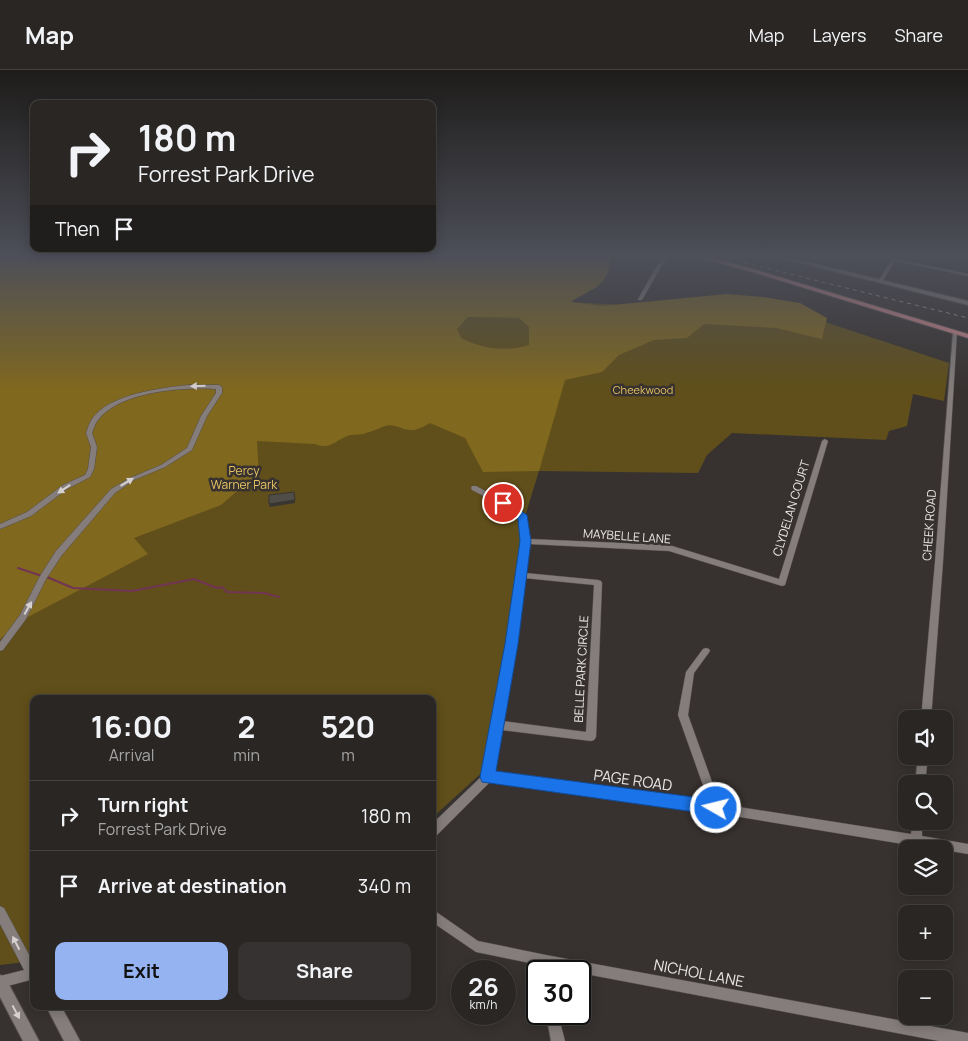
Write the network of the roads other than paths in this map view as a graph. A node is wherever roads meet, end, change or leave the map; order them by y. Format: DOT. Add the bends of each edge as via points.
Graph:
graph roads {
  1 [pos="850,300"];
  2 [pos="955,332"];
  3 [pos="968,336"];
  4 [pos="824,440"];
  5 [pos="474,488"];
  6 [pos="0,527"];
  7 [pos="526,541"];
  8 [pos="521,575"];
  9 [pos="782,583"];
  10 [pos="0,648"];
  11 [pos="706,651"];
  12 [pos="927,710"];
  13 [pos="497,725"];
  14 [pos="488,777"];
  15 [pos="716,808"];
  16 [pos="436,828"];
  17 [pos="917,830"];
  18 [pos="916,840"];
  19 [pos="953,846"];
  20 [pos="968,849"];
  21 [pos="0,912"];
  22 [pos="436,918"];
  23 [pos="526,960"];
  24 [pos="30,968"];
  25 [pos="591,974"];
  26 [pos="30,975"];
  27 [pos="0,982"];
  28 [pos="55,1010"];
  29 [pos="554,1025"];
  30 [pos="968,1040"];
  31 [pos="31,1041"];
  32 [pos="72,1041"];
  33 [pos="558,1041"];
  1 -- 2 [label="main road"];
  2 -- 3 [label="main road"];
  2 -- 12 [label="street, CHEEK ROAD"];
  4 -- 9 [label="street, CLYDELAN COURT"];
  5 -- 7 [label="street" via="523,518"];
  10 -- 6 [label="street, one-way" via="23,617 60,553 113,491 190,449 204,416 219,393 219,387 190,386 156,391 134,396 103,412 95,419 89,433 94,447 88,476 65,487 29,514"];
  7 -- 8 [label="street"];
  7 -- 9 [label="street, MAYBELLE LANE" via="669,548"];
  8 -- 13 [label="street"];
  8 -- 13 [label="street, BELLE PARK CIRCLE" via="598,583 591,737"];
  11 -- 15 [label="street" via="690,672 683,715"];
  13 -- 14 [label="street"];
  14 -- 15 [label="street, PAGE ROAD"];
  14 -- 16 [label="street"];
  15 -- 18 [label="street, PAGE ROAD"];
  17 -- 18 [label="street"];
  19 -- 20 [label="street, PAGE ROAD"];
  24 -- 21 [label="street, one-way"];
  22 -- 23 [label="street, NICHOL LANE" via="476,946"];
  25 -- 30 [label="street, NICHOL LANE"];
  26 -- 27 [label="street"];
  27 -- 31 [label="street, one-way"];
  28 -- 32 [label="street"];
  29 -- 33 [label="street"];
}
